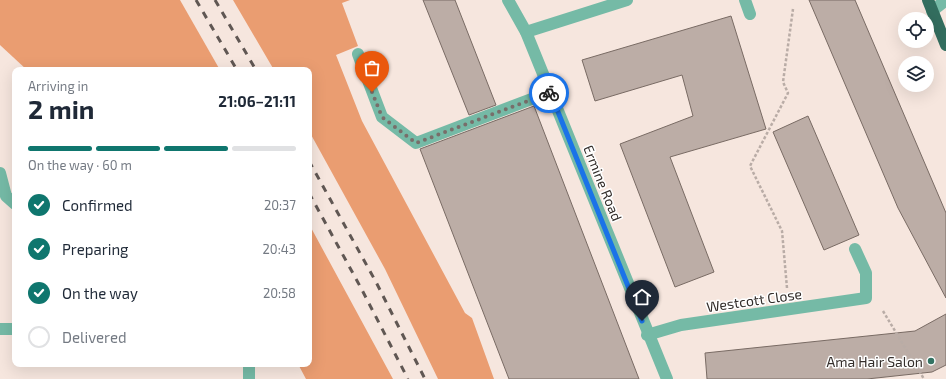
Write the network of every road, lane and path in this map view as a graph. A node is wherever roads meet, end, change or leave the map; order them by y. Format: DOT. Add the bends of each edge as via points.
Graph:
graph roads {
  1 [pos="508,0"];
  2 [pos="627,0"];
  3 [pos="745,0"];
  4 [pos="946,0"];
  5 [pos="930,5"];
  6 [pos="794,9"];
  7 [pos="750,14"];
  8 [pos="526,32"];
  9 [pos="946,45"];
  10 [pos="358,54"];
  11 [pos="550,92"];
  12 [pos="0,173"];
  13 [pos="12,201"];
  14 [pos="855,249"];
  15 [pos="866,298"];
  16 [pos="789,310"];
  17 [pos="0,329"];
  18 [pos="12,329"];
  19 [pos="648,335"];
  20 [pos="249,367"];
  21 [pos="249,379"];
  22 [pos="667,379"];
  23 [pos="924,379"];
  1 -- 8 [label="street, Ermine Road"];
  2 -- 8 [label="street"];
  3 -- 7 [label="street"];
  4 -- 5 [label="street"];
  5 -- 9 [label="highway"];
  6 -- 16 [label="path" via="783,82 788,93 750,166 782,231"];
  8 -- 11 [label="street, Ermine Road"];
  10 -- 11 [label="street" via="382,117 416,143"];
  11 -- 19 [label="street, Ermine Road"];
  12 -- 13 [label="street" via="6,196"];
  14 -- 15 [label="street" via="866,273"];
  15 -- 16 [label="street, Westcott Close"];
  15 -- 23 [label="path" via="885,313"];
  16 -- 19 [label="street, Westcott Close" via="681,326"];
  17 -- 18 [label="street"];
  19 -- 22 [label="street, Ermine Road"];
  20 -- 21 [label="street"];
}
